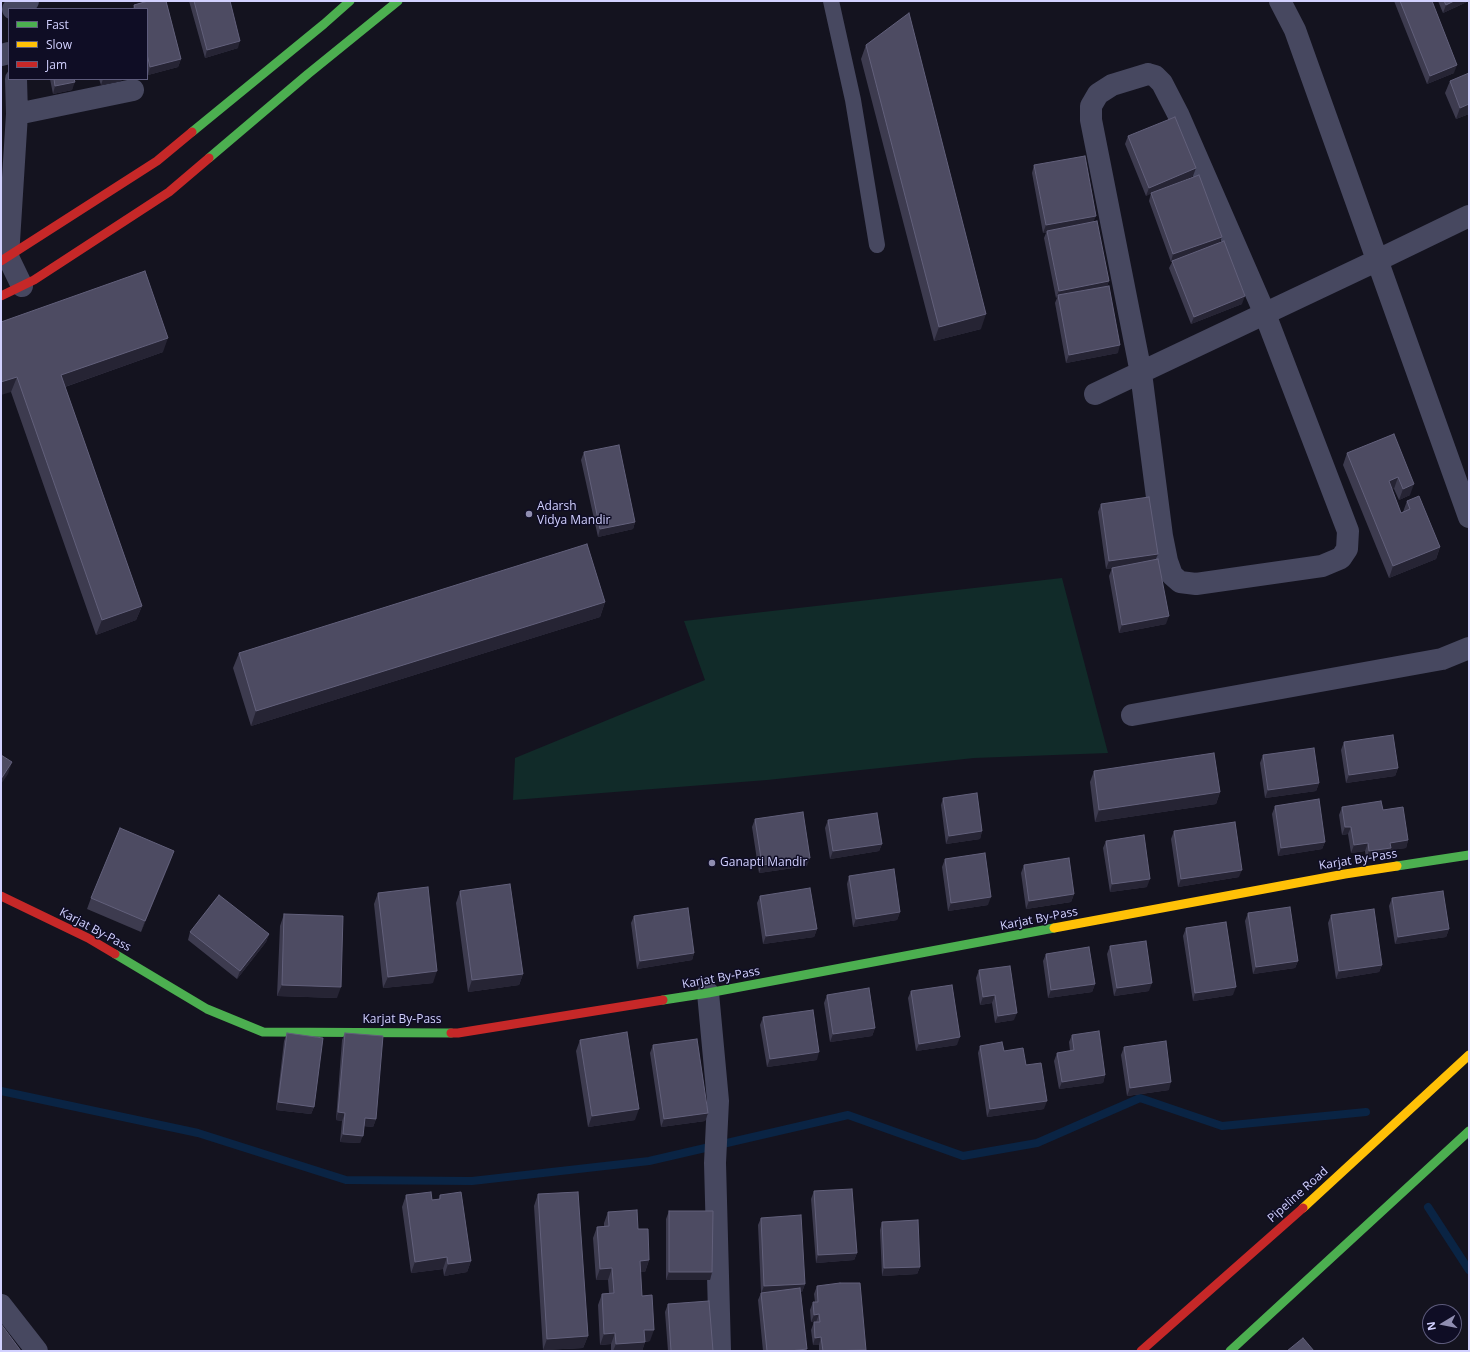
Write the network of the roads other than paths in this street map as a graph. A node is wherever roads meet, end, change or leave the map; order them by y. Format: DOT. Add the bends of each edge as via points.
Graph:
graph roads {
  1 [pos="28,1"];
  2 [pos="350,1"];
  3 [pos="398,1"];
  4 [pos="831,1"];
  5 [pos="1280,1"];
  6 [pos="14,8"];
  7 [pos="16,80"];
  8 [pos="133,90"];
  9 [pos="17,114"];
  10 [pos="1469,216"];
  11 [pos="877,245"];
  12 [pos="5,259"];
  13 [pos="1378,260"];
  14 [pos="22,286"];
  15 [pos="1,296"];
  16 [pos="1265,314"];
  17 [pos="1141,373"];
  18 [pos="1095,394"];
  19 [pos="1469,517"];
  20 [pos="1469,648"];
  21 [pos="1132,716"];
  22 [pos="1469,855"];
  23 [pos="1,896"];
  24 [pos="708,993"];
  25 [pos="1469,1055"];
  26 [pos="1469,1131"];
  27 [pos="1,1305"];
  28 [pos="37,1351"];
  29 [pos="720,1351"];
  30 [pos="1141,1351"];
  31 [pos="1230,1351"];
  1 -- 6 [label="street" via="17,4"];
  2 -- 12 [label="main road" via="157,161"];
  3 -- 14 [label="main road" via="169,192"];
  4 -- 11 [label="lane" via="852,100"];
  5 -- 13 [label="street" via="1295,30"];
  7 -- 9 [label="street"];
  8 -- 9 [label="street"];
  9 -- 12 [label="street"];
  10 -- 13 [label="street"];
  12 -- 14 [label="street"];
  13 -- 16 [label="street"];
  13 -- 19 [label="street"];
  14 -- 15 [label="main road"];
  16 -- 17 [label="street"];
  16 -- 17 [label="street" via="1162,83 1155,76 1148,74 1112,85 1098,94 1091,106 1091,120"];
  16 -- 17 [label="street" via="1348,530 1347,549 1341,558 1322,566 1196,584 1180,582 1172,574 1162,536"];
  17 -- 18 [label="street"];
  20 -- 21 [label="street" via="1442,659"];
  22 -- 24 [label="main road, Karjat By-Pass" via="1345,874"];
  23 -- 24 [label="main road, Karjat By-Pass" via="88,938 207,1008 263,1032 458,1032"];
  24 -- 29 [label="street" via="718,1101 715,1163"];
  25 -- 30 [label="main road, Pipeline Road" via="1235,1269"];
  26 -- 31 [label="main road"];
  27 -- 28 [label="street"];
}
